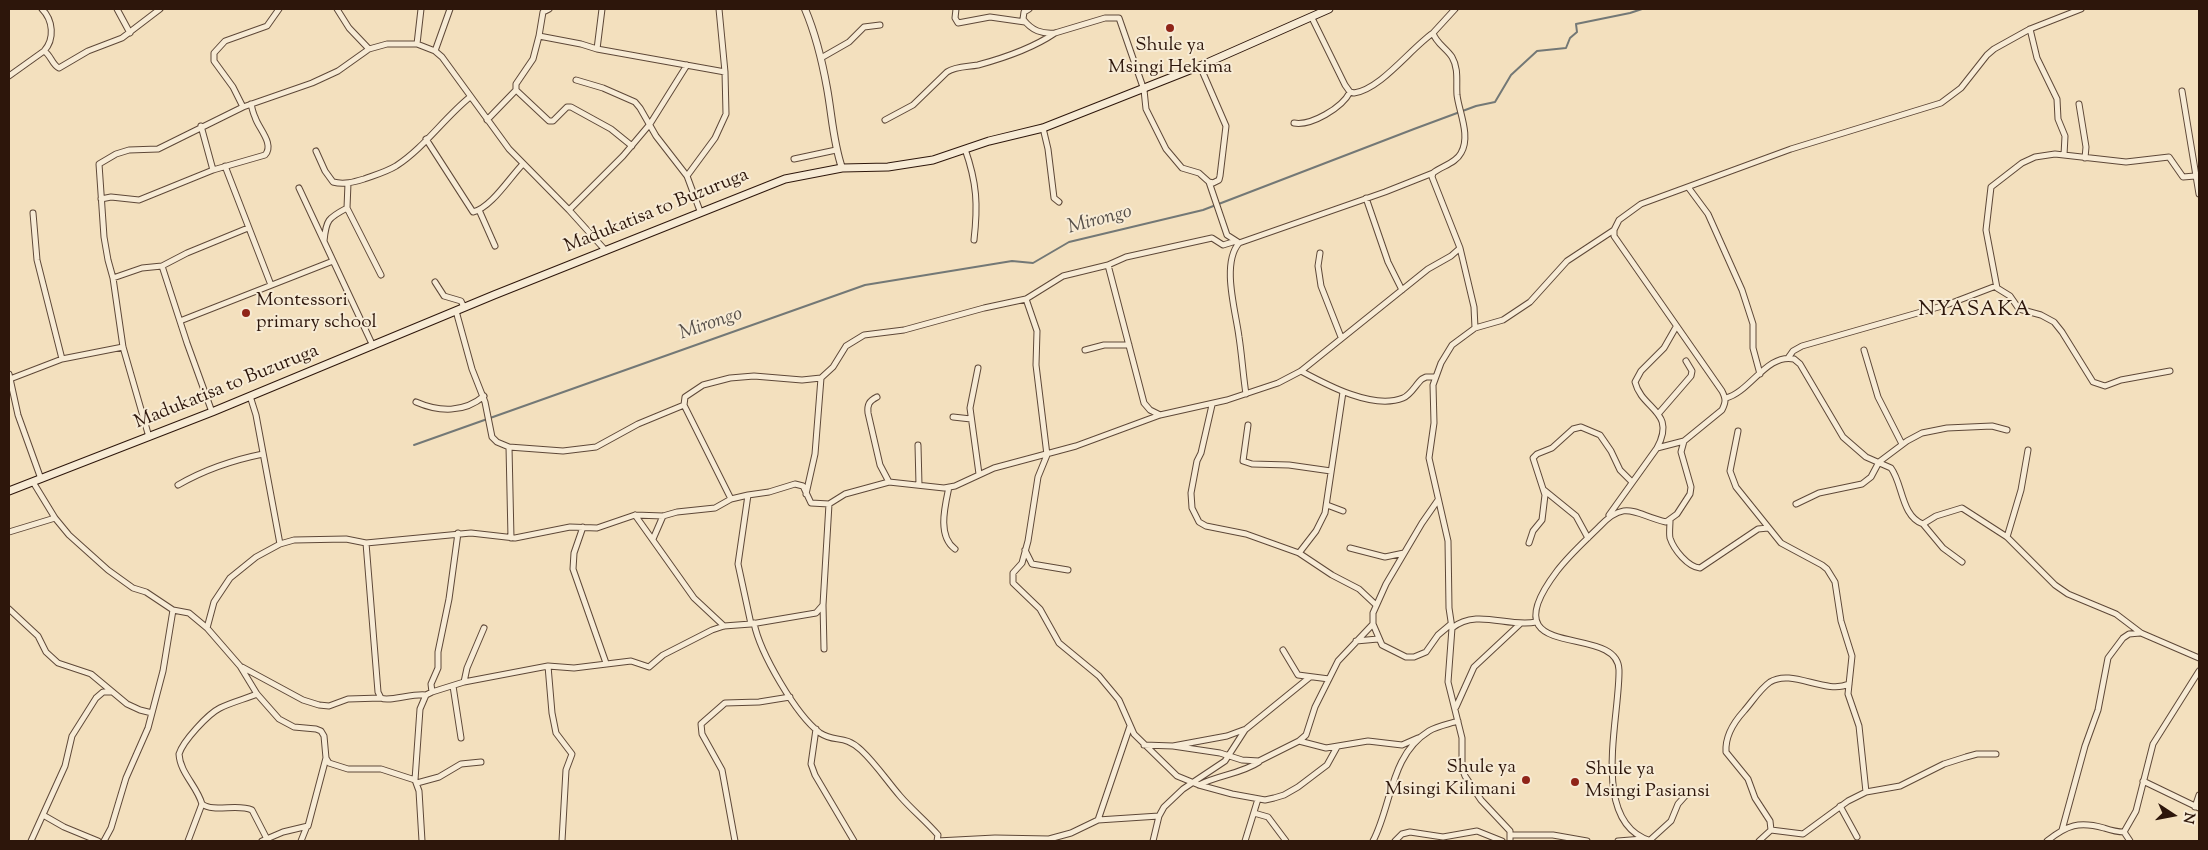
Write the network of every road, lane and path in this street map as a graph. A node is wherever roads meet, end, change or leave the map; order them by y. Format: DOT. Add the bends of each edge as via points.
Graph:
graph roads {
  1 [pos="44,9"];
  2 [pos="117,9"];
  3 [pos="160,9"];
  4 [pos="279,9"];
  5 [pos="337,9"];
  6 [pos="421,9"];
  7 [pos="450,9"];
  8 [pos="549,9"];
  9 [pos="602,9"];
  10 [pos="719,9"];
  11 [pos="805,9"];
  12 [pos="956,9"];
  13 [pos="1029,9"];
  14 [pos="1114,9"];
  15 [pos="1329,9"];
  16 [pos="1455,9"];
  17 [pos="2081,9"];
  18 [pos="1114,17"];
  19 [pos="1312,18"];
  20 [pos="1025,22"];
  21 [pos="880,25"];
  22 [pos="2030,29"];
  23 [pos="130,33"];
  24 [pos="1056,33"];
  25 [pos="1432,33"];
  26 [pos="539,36"];
  27 [pos="417,44"];
  28 [pos="369,49"];
  29 [pos="597,49"];
  30 [pos="44,51"];
  31 [pos="435,51"];
  32 [pos="821,58"];
  33 [pos="687,65"];
  34 [pos="1200,66"];
  35 [pos="725,72"];
  36 [pos="9,76"];
  37 [pos="576,80"];
  38 [pos="516,90"];
  39 [pos="1144,90"];
  40 [pos="2182,91"];
  41 [pos="1350,92"];
  42 [pos="470,97"];
  43 [pos="251,104"];
  44 [pos="2079,104"];
  45 [pos="243,107"];
  46 [pos="487,120"];
  47 [pos="885,120"];
  48 [pos="1294,123"];
  49 [pos="650,124"];
  50 [pos="201,126"];
  51 [pos="1043,128"];
  52 [pos="426,139"];
  53 [pos="632,146"];
  54 [pos="965,149"];
  55 [pos="836,150"];
  56 [pos="316,151"];
  57 [pos="2064,154"];
  58 [pos="2085,158"];
  59 [pos="794,159"];
  60 [pos="523,164"];
  61 [pos="225,166"];
  62 [pos="842,168"];
  63 [pos="213,170"];
  64 [pos="1433,173"];
  65 [pos="687,176"];
  66 [pos="2195,176"];
  67 [pos="1209,182"];
  68 [pos="348,183"];
  69 [pos="1688,187"];
  70 [pos="299,188"];
  71 [pos="2199,194"];
  72 [pos="1366,198"];
  73 [pos="101,199"];
  74 [pos="1059,202"];
  75 [pos="347,208"];
  76 [pos="480,210"];
  77 [pos="569,210"];
  78 [pos="700,211"];
  79 [pos="33,213"];
  80 [pos="248,228"];
  81 [pos="1614,230"];
  82 [pos="974,240"];
  83 [pos="324,241"];
  84 [pos="1238,242"];
  85 [pos="495,246"];
  86 [pos="1460,248"];
  87 [pos="606,251"];
  88 [pos="1320,253"];
  89 [pos="333,261"];
  90 [pos="162,266"];
  91 [pos="1108,266"];
  92 [pos="381,275"];
  93 [pos="113,278"];
  94 [pos="435,282"];
  95 [pos="271,285"];
  96 [pos="1996,286"];
  97 [pos="1402,290"];
  98 [pos="1026,299"];
  99 [pos="464,308"];
  100 [pos="456,311"];
  101 [pos="180,321"];
  102 [pos="1676,327"];
  103 [pos="1474,328"];
  104 [pos="1341,337"];
  105 [pos="1130,345"];
  106 [pos="373,346"];
  107 [pos="123,347"];
  108 [pos="1085,350"];
  109 [pos="1864,350"];
  110 [pos="1788,358"];
  111 [pos="62,359"];
  112 [pos="1686,361"];
  113 [pos="978,368"];
  114 [pos="1301,371"];
  115 [pos="2170,371"];
  116 [pos="1760,374"];
  117 [pos="10,377"];
  118 [pos="1434,377"];
  119 [pos="820,378"];
  120 [pos="1343,392"];
  121 [pos="1246,394"];
  122 [pos="250,396"];
  123 [pos="484,396"];
  124 [pos="877,397"];
  125 [pos="1726,398"];
  126 [pos="416,402"];
  127 [pos="684,405"];
  128 [pos="1212,405"];
  129 [pos="212,412"];
  130 [pos="1659,414"];
  131 [pos="1160,415"];
  132 [pos="953,417"];
  133 [pos="971,419"];
  134 [pos="1248,425"];
  135 [pos="2007,430"];
  136 [pos="1738,431"];
  137 [pos="149,437"];
  138 [pos="1684,441"];
  139 [pos="1902,444"];
  140 [pos="918,445"];
  141 [pos="509,447"];
  142 [pos="1657,448"];
  143 [pos="2028,450"];
  144 [pos="263,454"];
  145 [pos="1046,455"];
  146 [pos="1879,462"];
  147 [pos="1331,471"];
  148 [pos="979,474"];
  149 [pos="41,479"];
  150 [pos="33,482"];
  151 [pos="889,482"];
  152 [pos="1632,482"];
  153 [pos="178,485"];
  154 [pos="918,485"];
  155 [pos="949,488"];
  156 [pos="1544,490"];
  157 [pos="9,491"];
  158 [pos="806,494"];
  159 [pos="748,495"];
  160 [pos="732,499"];
  161 [pos="1438,500"];
  162 [pos="829,504"];
  163 [pos="1796,504"];
  164 [pos="1327,505"];
  165 [pos="1343,511"];
  166 [pos="635,515"];
  167 [pos="663,516"];
  168 [pos="55,518"];
  169 [pos="1607,518"];
  170 [pos="1670,522"];
  171 [pos="1923,524"];
  172 [pos="583,527"];
  173 [pos="1768,528"];
  174 [pos="9,532"];
  175 [pos="458,533"];
  176 [pos="2007,537"];
  177 [pos="511,538"];
  178 [pos="1588,538"];
  179 [pos="653,539"];
  180 [pos="366,543"];
  181 [pos="1529,543"];
  182 [pos="280,544"];
  183 [pos="1350,548"];
  184 [pos="954,549"];
  185 [pos="1025,550"];
  186 [pos="1299,553"];
  187 [pos="1405,553"];
  188 [pos="1962,562"];
  189 [pos="1068,570"];
  190 [pos="823,605"];
  191 [pos="1376,605"];
  192 [pos="9,609"];
  193 [pos="173,610"];
  194 [pos="1536,622"];
  195 [pos="752,624"];
  196 [pos="1373,624"];
  197 [pos="1520,624"];
  198 [pos="724,626"];
  199 [pos="1452,626"];
  200 [pos="207,628"];
  201 [pos="484,628"];
  202 [pos="2141,633"];
  203 [pos="1378,639"];
  204 [pos="1355,642"];
  205 [pos="824,649"];
  206 [pos="1283,650"];
  207 [pos="2199,658"];
  208 [pos="606,663"];
  209 [pos="240,666"];
  210 [pos="548,666"];
  211 [pos="2199,671"];
  212 [pos="1310,677"];
  213 [pos="1328,679"];
  214 [pos="464,682"];
  215 [pos="1849,684"];
  216 [pos="454,686"];
  217 [pos="112,692"];
  218 [pos="258,694"];
  219 [pos="429,694"];
  220 [pos="790,697"];
  221 [pos="381,698"];
  222 [pos="1455,708"];
  223 [pos="152,713"];
  224 [pos="1458,721"];
  225 [pos="1130,726"];
  226 [pos="816,729"];
  227 [pos="1246,729"];
  228 [pos="1420,737"];
  229 [pos="461,738"];
  230 [pos="1299,740"];
  231 [pos="1144,745"];
  232 [pos="1173,746"];
  233 [pos="1337,746"];
  234 [pos="1996,754"];
  235 [pos="1228,756"];
  236 [pos="326,758"];
  237 [pos="1259,761"];
  238 [pos="481,762"];
  239 [pos="2143,781"];
  240 [pos="416,782"];
  241 [pos="1193,782"];
  242 [pos="1199,785"];
  243 [pos="1866,792"];
  244 [pos="1686,795"];
  245 [pos="2199,795"];
  246 [pos="1258,799"];
  247 [pos="202,804"];
  248 [pos="1840,806"];
  249 [pos="2197,808"];
  250 [pos="1254,813"];
  251 [pos="43,815"];
  252 [pos="1159,816"];
  253 [pos="1098,820"];
  254 [pos="308,826"];
  255 [pos="1771,830"];
  256 [pos="2062,830"];
  257 [pos="2124,832"];
  258 [pos="1511,838"];
  259 [pos="1857,838"];
  260 [pos="265,840"];
  261 [pos="1648,840"];
  262 [pos="31,841"];
  263 [pos="98,841"];
  264 [pos="104,841"];
  265 [pos="188,841"];
  266 [pos="301,841"];
  267 [pos="422,841"];
  268 [pos="562,841"];
  269 [pos="735,841"];
  270 [pos="854,841"];
  271 [pos="937,841"];
  272 [pos="1153,841"];
  273 [pos="1245,841"];
  274 [pos="1286,841"];
  275 [pos="1373,841"];
  276 [pos="1395,841"];
  277 [pos="1502,841"];
  278 [pos="1585,841"];
  279 [pos="1618,841"];
  280 [pos="1759,841"];
  281 [pos="2047,841"];
  282 [pos="2130,841"];
  1 -- 30 [label="street" via="51,37"];
  2 -- 23 [label="street"];
  3 -- 23 [label="street"];
  4 -- 45 [label="street" via="267,26 225,41 214,53 214,60"];
  5 -- 28 [label="street"];
  6 -- 27 [label="street"];
  7 -- 31 [label="street"];
  8 -- 26 [label="street" via="543,12"];
  9 -- 29 [label="street"];
  10 -- 35 [label="street"];
  11 -- 32 [label="street"];
  12 -- 20 [label="street" via="958,24 990,17"];
  13 -- 20 [label="street" via="1023,15"];
  14 -- 18 [label="street"];
  15 -- 19 [label="main road, Madukatisa to Buzuruga"];
  16 -- 25 [label="street"];
  17 -- 22 [label="street"];
  18 -- 24 [label="street"];
  18 -- 39 [label="street" via="1121,21"];
  19 -- 34 [label="main road, Madukatisa to Buzuruga"];
  19 -- 41 [label="street"];
  20 -- 24 [label="street" via="1037,32"];
  21 -- 32 [label="street" via="864,27 849,42"];
  22 -- 57 [label="street" via="2037,58 2057,99 2058,119 2065,136"];
  22 -- 69 [label="street" via="1989,53 1960,88 1941,103 1791,149"];
  23 -- 30 [label="street" via="88,51 60,68"];
  24 -- 47 [label="street" via="1038,44 989,61 953,68 914,105"];
  25 -- 41 [label="street" via="1373,84 1359,92"];
  25 -- 64 [label="street" via="1456,67 1464,139 1460,155"];
  26 -- 29 [label="street"];
  26 -- 38 [label="street" via="533,58 516,84"];
  27 -- 28 [label="street" via="387,44"];
  27 -- 31 [label="street"];
  28 -- 43 [label="street" via="312,83"];
  29 -- 33 [label="street"];
  30 -- 36 [label="street"];
  31 -- 42 [label="street"];
  32 -- 55 [label="street"];
  33 -- 35 [label="street"];
  33 -- 49 [label="street"];
  34 -- 39 [label="main road, Madukatisa to Buzuruga"];
  34 -- 67 [label="street" via="1226,129 1219,180"];
  35 -- 65 [label="street" via="726,114 715,138"];
  37 -- 49 [label="street" via="635,102"];
  38 -- 46 [label="street"];
  38 -- 53 [label="street" via="549,121 571,107 611,129"];
  39 -- 51 [label="main road, Madukatisa to Buzuruga"];
  39 -- 67 [label="street" via="1146,109 1166,149 1177,164 1199,173"];
  40 -- 66 [label="street"];
  41 -- 48 [label="street" via="1342,103 1320,117"];
  42 -- 46 [label="street"];
  42 -- 52 [label="street"];
  43 -- 45 [label="street"];
  43 -- 61 [label="street" via="268,152 261,157"];
  44 -- 58 [label="street"];
  45 -- 50 [label="street"];
  46 -- 60 [label="street"];
  49 -- 53 [label="street"];
  49 -- 65 [label="street"];
  50 -- 63 [label="street"];
  50 -- 73 [label="street" via="158,149 129,150 102,161 98,170"];
  51 -- 54 [label="main road, Madukatisa to Buzuruga"];
  51 -- 74 [label="street" via="1054,198"];
  52 -- 68 [label="street" via="396,166"];
  52 -- 76 [label="street" via="472,211"];
  53 -- 77 [label="street"];
  54 -- 62 [label="main road, Madukatisa to Buzuruga" via="910,164"];
  54 -- 82 [label="street" via="976,187"];
  55 -- 59 [label="street"];
  55 -- 62 [label="street"];
  56 -- 68 [label="street" via="330,179"];
  57 -- 58 [label="street"];
  57 -- 96 [label="street" via="2045,154 2030,159 1991,187 1986,230"];
  58 -- 66 [label="street" via="2126,162 2168,157 2184,177"];
  60 -- 76 [label="street"];
  60 -- 77 [label="street"];
  61 -- 63 [label="street"];
  61 -- 80 [label="street"];
  62 -- 78 [label="main road, Madukatisa to Buzuruga" via="785,178"];
  63 -- 73 [label="street" via="139,200"];
  64 -- 72 [label="street"];
  64 -- 86 [label="street" via="1433,181"];
  65 -- 78 [label="street"];
  66 -- 71 [label="street"];
  67 -- 84 [label="street" via="1227,235"];
  68 -- 75 [label="street"];
  69 -- 81 [label="street" via="1641,204 1619,220"];
  69 -- 116 [label="street" via="1711,220 1742,290 1753,324 1753,348"];
  70 -- 83 [label="street"];
  72 -- 84 [label="street"];
  72 -- 97 [label="street" via="1388,262"];
  73 -- 93 [label="street"];
  75 -- 83 [label="street" via="330,218"];
  75 -- 92 [label="street"];
  76 -- 85 [label="street"];
  77 -- 87 [label="street"];
  78 -- 87 [label="main road, Madukatisa to Buzuruga"];
  79 -- 111 [label="street" via="37,260"];
  80 -- 90 [label="street"];
  80 -- 95 [label="street"];
  81 -- 102 [label="street" via="1624,252"];
  81 -- 103 [label="street" via="1567,262 1530,302 1503,320"];
  83 -- 89 [label="street"];
  84 -- 91 [label="street" via="1223,245 1212,238 1126,257"];
  84 -- 121 [label="street" via="1234,252 1232,295"];
  86 -- 97 [label="street"];
  86 -- 103 [label="street" via="1474,306"];
  87 -- 99 [label="main road, Madukatisa to Buzuruga"];
  88 -- 104 [label="street" via="1320,281"];
  89 -- 95 [label="street"];
  89 -- 106 [label="street"];
  90 -- 93 [label="street" via="142,268"];
  90 -- 101 [label="street"];
  91 -- 98 [label="street" via="1058,278"];
  91 -- 105 [label="street"];
  93 -- 107 [label="street"];
  94 -- 99 [label="street" via="444,296 461,300"];
  95 -- 101 [label="street"];
  96 -- 110 [label="street" via="1950,304 1802,346"];
  96 -- 115 [label="street" via="2010,296 2019,309 2054,322 2097,384 2106,386"];
  97 -- 104 [label="street"];
  98 -- 119 [label="street" via="904,330 859,337 846,346 833,367"];
  98 -- 145 [label="street" via="1037,331 1036,365"];
  99 -- 100 [label="main road, Madukatisa to Buzuruga"];
  100 -- 106 [label="main road, Madukatisa to Buzuruga"];
  100 -- 123 [label="street" via="472,369"];
  101 -- 129 [label="street"];
  102 -- 125 [label="street"];
  102 -- 130 [label="street" via="1664,348 1640,371 1635,382 1640,396"];
  103 -- 118 [label="street" via="1452,345"];
  104 -- 114 [label="street"];
  105 -- 108 [label="street" via="1104,344"];
  105 -- 131 [label="street" via="1144,403"];
  106 -- 122 [label="main road, Madukatisa to Buzuruga"];
  107 -- 111 [label="street"];
  107 -- 137 [label="street"];
  109 -- 139 [label="street" via="1878,397"];
  110 -- 116 [label="street" via="1772,364"];
  110 -- 146 [label="street" via="1800,364 1843,437 1866,457"];
  111 -- 117 [label="street"];
  112 -- 130 [label="street" via="1692,371 1691,376"];
  113 -- 133 [label="street" via="971,400"];
  114 -- 120 [label="street"];
  114 -- 121 [label="street"];
  116 -- 125 [label="street" via="1734,396"];
  117 -- 149 [label="street" via="18,415"];
  118 -- 120 [label="street" via="1422,379 1400,399 1383,401"];
  118 -- 161 [label="street" via="1434,423 1429,458"];
  119 -- 127 [label="street" via="743,376 723,379 693,391 685,397"];
  119 -- 158 [label="street" via="815,454"];
  120 -- 147 [label="street"];
  121 -- 128 [label="street"];
  122 -- 129 [label="main road, Madukatisa to Buzuruga"];
  122 -- 144 [label="street"];
  123 -- 126 [label="street" via="470,405 449,409 436,410"];
  123 -- 141 [label="street" via="492,437"];
  124 -- 151 [label="street" via="867,407 880,465"];
  125 -- 138 [label="street" via="1722,410"];
  127 -- 141 [label="street" via="638,424 596,447 563,451"];
  127 -- 160 [label="street"];
  128 -- 131 [label="street"];
  128 -- 186 [label="street" via="1191,493 1195,516 1206,526 1246,534"];
  129 -- 137 [label="main road, Madukatisa to Buzuruga"];
  130 -- 142 [label="street" via="1662,439"];
  131 -- 145 [label="street"];
  132 -- 133 [label="street"];
  133 -- 148 [label="street"];
  134 -- 147 [label="street" via="1243,461"];
  135 -- 139 [label="street" via="1992,426 1947,428 1922,433"];
  136 -- 173 [label="street" via="1730,464 1732,481"];
  137 -- 149 [label="main road, Madukatisa to Buzuruga"];
  138 -- 142 [label="street"];
  138 -- 170 [label="street" via="1682,456 1690,494"];
  139 -- 146 [label="street"];
  140 -- 154 [label="street"];
  141 -- 177 [label="street"];
  142 -- 152 [label="street"];
  143 -- 176 [label="street" via="2021,490"];
  144 -- 153 [label="street" via="196,474"];
  144 -- 182 [label="street"];
  145 -- 148 [label="street"];
  145 -- 185 [label="street" via="1038,477"];
  146 -- 163 [label="street" via="1862,484 1819,493"];
  146 -- 171 [label="street" via="1894,472 1908,511"];
  147 -- 164 [label="street"];
  148 -- 155 [label="street"];
  149 -- 150 [label="main road, Madukatisa to Buzuruga"];
  150 -- 157 [label="main road, Madukatisa to Buzuruga"];
  150 -- 168 [label="street"];
  151 -- 154 [label="street"];
  151 -- 162 [label="street" via="845,494"];
  152 -- 156 [label="street" via="1620,470 1600,435 1578,427 1552,448 1533,458"];
  152 -- 169 [label="street"];
  154 -- 155 [label="street"];
  155 -- 184 [label="street" via="944,526 947,542"];
  156 -- 178 [label="street" via="1576,516"];
  156 -- 181 [label="street" via="1542,520"];
  158 -- 159 [label="street" via="803,486 795,484"];
  158 -- 162 [label="street" via="811,503"];
  159 -- 160 [label="street"];
  159 -- 195 [label="street" via="738,564"];
  160 -- 167 [label="street" via="715,508"];
  161 -- 187 [label="street"];
  161 -- 199 [label="street" via="1448,541"];
  162 -- 190 [label="street"];
  164 -- 165 [label="street"];
  164 -- 186 [label="street" via="1316,531"];
  166 -- 167 [label="street"];
  166 -- 172 [label="street" via="603,526"];
  166 -- 179 [label="street"];
  167 -- 179 [label="street"];
  168 -- 174 [label="street"];
  168 -- 193 [label="street" via="69,535 119,579"];
  169 -- 170 [label="street" via="1628,510"];
  169 -- 178 [label="street"];
  170 -- 173 [label="street" via="1670,538 1678,551 1690,565 1700,568 1758,529"];
  171 -- 176 [label="street" via="1962,508"];
  171 -- 188 [label="street" via="1943,548"];
  172 -- 177 [label="street"];
  172 -- 208 [label="street" via="572,561 574,577"];
  173 -- 215 [label="street" via="1781,543 1827,569 1835,582 1841,621 1852,656"];
  175 -- 177 [label="street"];
  175 -- 180 [label="street"];
  175 -- 219 [label="street" via="440,636 438,668"];
  176 -- 202 [label="street" via="2055,585 2068,594 2116,614"];
  178 -- 194 [label="street" via="1557,571 1540,601"];
  179 -- 198 [label="street" via="694,598"];
  180 -- 182 [label="street" via="315,538"];
  180 -- 221 [label="street"];
  182 -- 200 [label="street" via="256,557 230,578 214,602"];
  183 -- 187 [label="street" via="1386,557"];
  185 -- 189 [label="street" via="1032,564"];
  185 -- 225 [label="street" via="1022,563 1013,573 1013,583 1040,609 1059,643 1099,676 1119,700"];
  186 -- 191 [label="street" via="1359,589"];
  187 -- 191 [label="street"];
  190 -- 195 [label="street" via="816,613"];
  190 -- 205 [label="street"];
  191 -- 196 [label="street"];
  192 -- 217 [label="street" via="34,632 46,652 58,663 91,674"];
  193 -- 200 [label="street" via="189,613"];
  193 -- 223 [label="street"];
  194 -- 197 [label="street"];
  194 -- 261 [label="street" via="1549,634 1604,648 1618,661 1613,770 1615,800 1631,831"];
  195 -- 198 [label="street"];
  195 -- 220 [label="street"];
  196 -- 203 [label="street"];
  196 -- 204 [label="street"];
  197 -- 199 [label="street" via="1471,619"];
  197 -- 222 [label="street" via="1474,667"];
  198 -- 208 [label="street" via="663,655 652,667 631,661"];
  199 -- 203 [label="street" via="1438,635 1426,652 1419,656 1406,657 1389,650"];
  199 -- 222 [label="street" via="1448,682"];
  200 -- 209 [label="street"];
  201 -- 214 [label="street"];
  202 -- 207 [label="street"];
  202 -- 256 [label="street" via="2123,638 2108,658 2098,710"];
  203 -- 204 [label="street"];
  204 -- 213 [label="street" via="1338,661"];
  206 -- 212 [label="street" via="1298,675"];
  208 -- 210 [label="street" via="574,668"];
  209 -- 218 [label="street"];
  209 -- 221 [label="street" via="303,700 319,705 329,706 348,699"];
  210 -- 214 [label="street"];
  210 -- 268 [label="street" via="553,725 572,754 566,770"];
  211 -- 239 [label="street" via="2158,733"];
  212 -- 213 [label="street"];
  212 -- 227 [label="street"];
  213 -- 230 [label="street" via="1308,730"];
  214 -- 216 [label="street"];
  215 -- 243 [label="street" via="1850,704 1859,726"];
  215 -- 255 [label="street" via="1839,688 1784,679 1770,682 1731,729 1726,752 1748,779 1754,798 1770,821"];
  216 -- 219 [label="street"];
  216 -- 229 [label="street"];
  217 -- 223 [label="street" via="132,707"];
  217 -- 251 [label="street" via="103,692 96,698 72,736 65,766"];
  218 -- 236 [label="street" via="287,725 321,731"];
  218 -- 247 [label="street" via="219,708 181,748 179,758 183,770 196,787"];
  219 -- 221 [label="street"];
  219 -- 240 [label="street" via="420,709"];
  220 -- 226 [label="street"];
  220 -- 269 [label="street" via="726,703 701,724 702,734 722,770"];
  222 -- 224 [label="street"];
  223 -- 264 [label="street"];
  224 -- 228 [label="street" via="1432,729"];
  224 -- 258 [label="street" via="1465,776 1481,800 1506,826"];
  225 -- 231 [label="street"];
  225 -- 253 [label="street"];
  226 -- 270 [label="street" via="811,764 827,799"];
  226 -- 271 [label="street" via="826,736 848,740 862,750 910,807 938,834"];
  227 -- 232 [label="street" via="1227,736"];
  227 -- 235 [label="street"];
  228 -- 233 [label="street" via="1402,746 1368,741"];
  228 -- 275 [label="street" via="1397,771"];
  230 -- 233 [label="street" via="1317,747"];
  230 -- 237 [label="street"];
  231 -- 232 [label="street"];
  231 -- 241 [label="street" via="1169,770"];
  232 -- 235 [label="street"];
  233 -- 246 [label="street" via="1327,765 1298,787 1284,795"];
  234 -- 243 [label="street" via="1966,757 1900,786"];
  235 -- 237 [label="street"];
  235 -- 241 [label="street"];
  236 -- 240 [label="street" via="336,766 357,770 381,769"];
  236 -- 254 [label="street"];
  237 -- 242 [label="street" via="1252,767"];
  238 -- 240 [label="street" via="461,764 439,776"];
  239 -- 249 [label="street"];
  239 -- 257 [label="street" via="2136,811"];
  240 -- 267 [label="street"];
  241 -- 242 [label="street"];
  241 -- 252 [label="street" via="1164,807"];
  242 -- 246 [label="street"];
  243 -- 248 [label="street"];
  244 -- 261 [label="street" via="1671,821"];
  245 -- 249 [label="street"];
  246 -- 250 [label="street"];
  247 -- 260 [label="street" via="209,807 241,806 252,810"];
  247 -- 265 [label="street"];
  248 -- 255 [label="street" via="1803,834"];
  248 -- 259 [label="street"];
  250 -- 273 [label="street"];
  250 -- 274 [label="street" via="1268,817"];
  251 -- 262 [label="street"];
  251 -- 263 [label="street"];
  252 -- 253 [label="street"];
  252 -- 272 [label="street"];
  253 -- 271 [label="street" via="1071,834 1049,839"];
  254 -- 260 [label="street"];
  254 -- 266 [label="street"];
  255 -- 280 [label="street"];
  256 -- 257 [label="street" via="2076,825 2091,825"];
  256 -- 281 [label="street"];
  257 -- 282 [label="street"];
  258 -- 278 [label="street" via="1553,835"];
  261 -- 279 [label="street"];
  276 -- 277 [label="street" via="1410,832 1443,838 1477,830"];
}
